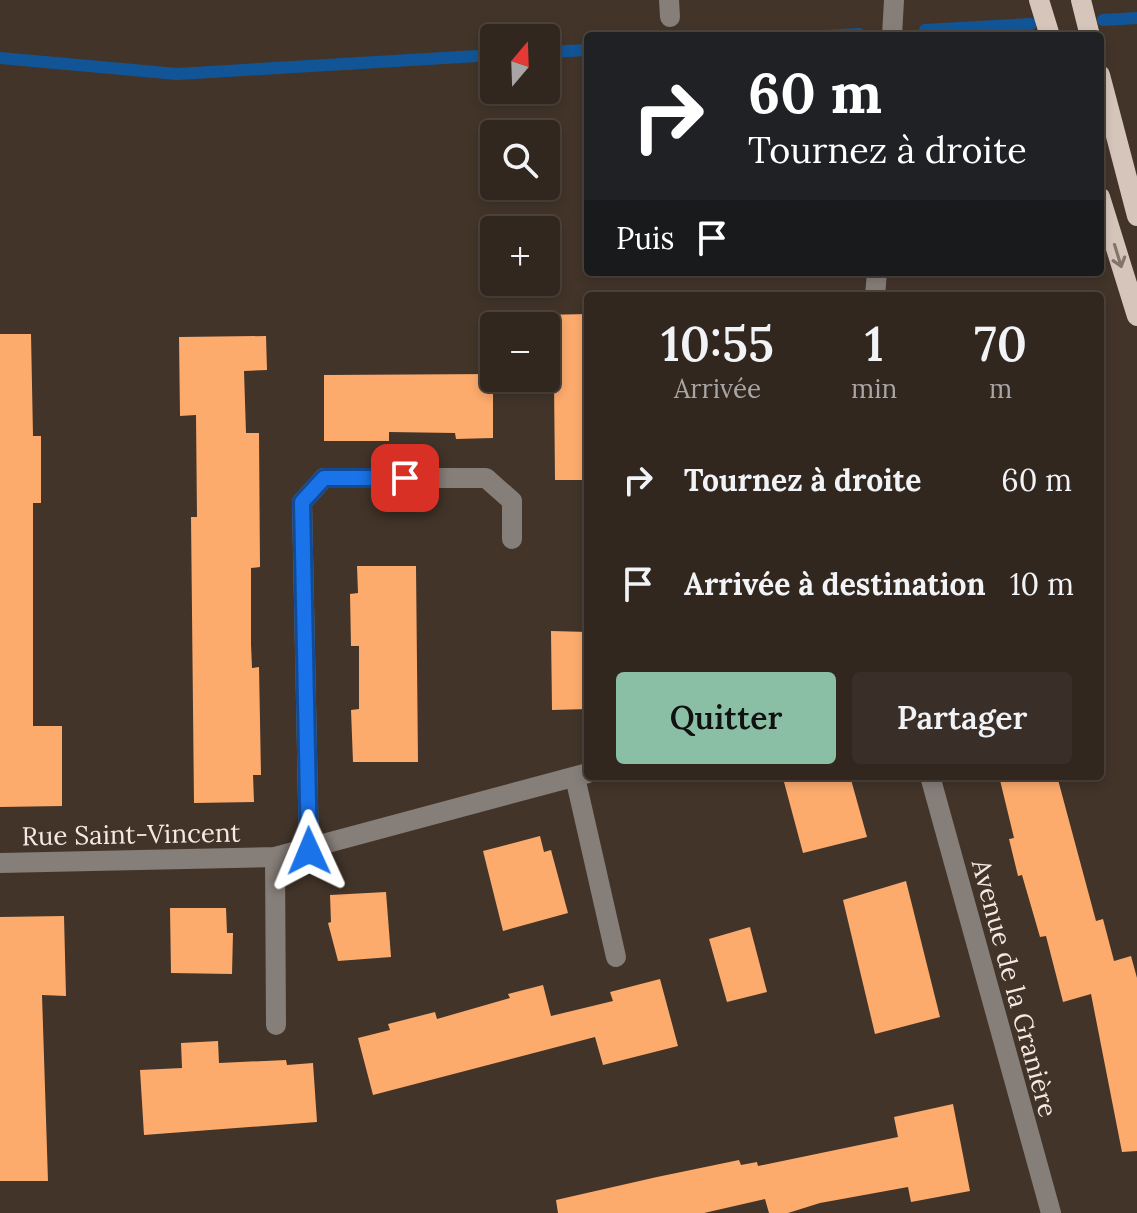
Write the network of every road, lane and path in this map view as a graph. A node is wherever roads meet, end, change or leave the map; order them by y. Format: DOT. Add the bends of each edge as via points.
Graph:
graph roads {
  1 [pos="894,0"];
  2 [pos="1039,0"];
  3 [pos="1081,0"];
  4 [pos="892,32"];
  5 [pos="1049,32"];
  6 [pos="1089,32"];
  7 [pos="1104,90"];
  8 [pos="1104,210"];
  9 [pos="1137,216"];
  10 [pos="1137,316"];
  11 [pos="512,539"];
  12 [pos="581,775"];
  13 [pos="931,780"];
  14 [pos="309,851"];
  15 [pos="275,857"];
  16 [pos="0,863"];
  17 [pos="616,957"];
  18 [pos="276,1025"];
  19 [pos="1051,1213"];
  1 -- 4 [label="street"];
  2 -- 5 [label="main road"];
  3 -- 6 [label="main road"];
  7 -- 9 [label="main road"];
  8 -- 10 [label="main road, one-way"];
  11 -- 14 [label="street" via="512,501 486,478 324,478 302,502"];
  12 -- 14 [label="street, Rue Saint-Vincent"];
  12 -- 17 [label="street"];
  13 -- 19 [label="street, Avenue de la Granière"];
  14 -- 15 [label="street, Rue Saint-Vincent"];
  15 -- 16 [label="street, Rue Saint-Vincent"];
  15 -- 18 [label="street"];
}
